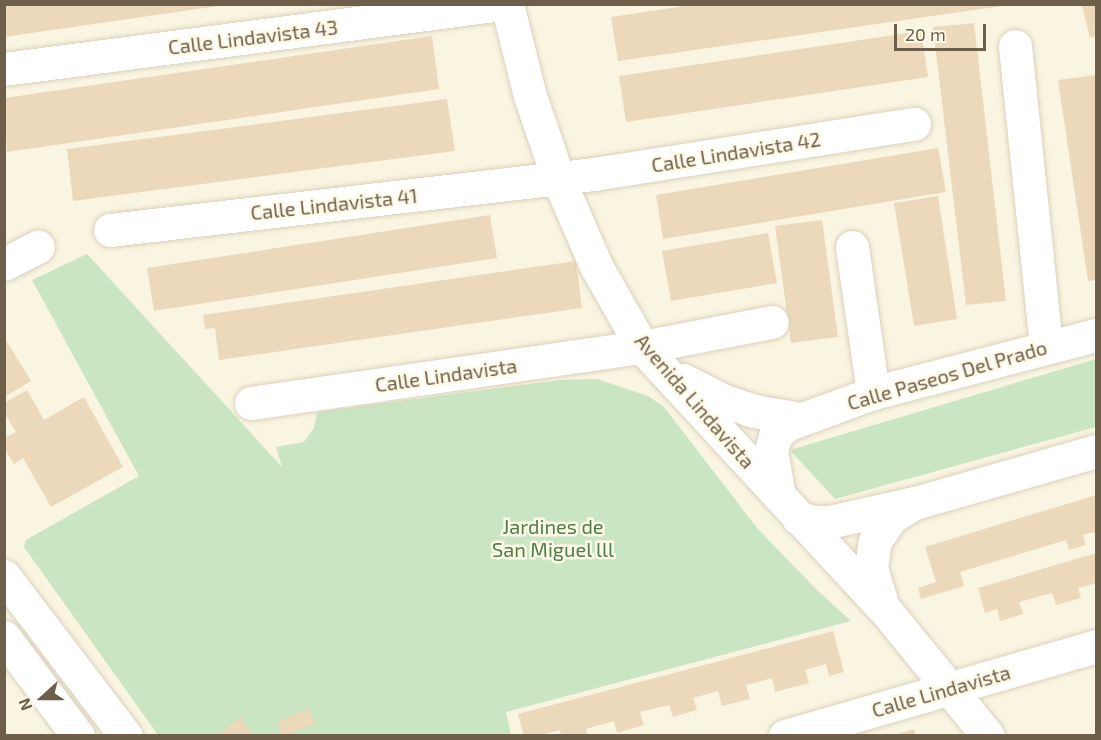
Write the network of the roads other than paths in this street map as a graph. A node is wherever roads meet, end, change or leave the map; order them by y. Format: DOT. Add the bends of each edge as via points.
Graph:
graph roads {
  1 [pos="502,4"];
  2 [pos="507,4"];
  3 [pos="1015,46"];
  4 [pos="4,69"];
  5 [pos="914,124"];
  6 [pos="558,178"];
  7 [pos="110,230"];
  8 [pos="38,247"];
  9 [pos="852,247"];
  10 [pos="4,264"];
  11 [pos="772,322"];
  12 [pos="1096,335"];
  13 [pos="642,347"];
  14 [pos="1046,347"];
  15 [pos="664,370"];
  16 [pos="873,393"];
  17 [pos="251,403"];
  18 [pos="800,419"];
  19 [pos="1096,451"];
  20 [pos="915,503"];
  21 [pos="789,507"];
  22 [pos="4,576"];
  23 [pos="885,611"];
  24 [pos="4,637"];
  25 [pos="1096,646"];
  26 [pos="949,690"];
  27 [pos="78,735"];
  28 [pos="126,735"];
  29 [pos="785,735"];
  30 [pos="988,735"];
  1 -- 4 [label="street, Calle Lindavista 43"];
  2 -- 6 [label="street, Avenida Lindavista" via="530,96"];
  3 -- 14 [label="street"];
  5 -- 6 [label="street, Calle Lindavista 42"];
  6 -- 7 [label="street, Calle Lindavista 41"];
  6 -- 13 [label="street, Avenida Lindavista" via="596,266"];
  8 -- 10 [label="street"];
  9 -- 16 [label="street"];
  11 -- 13 [label="street, Calle Lindavista"];
  12 -- 14 [label="street, Calle Paseos Del Prado"];
  13 -- 15 [label="street, Avenida Lindavista"];
  13 -- 17 [label="street, Calle Lindavista"];
  14 -- 16 [label="street, Calle Paseos Del Prado"];
  15 -- 18 [label="street, Calle Paseos Del Prado" via="722,400"];
  15 -- 21 [label="street, Avenida Lindavista"];
  16 -- 18 [label="street, Calle Paseos Del Prado"];
  18 -- 21 [label="street, Calle Paseos Del Prado" via="775,436 771,451"];
  19 -- 20 [label="street"];
  20 -- 21 [label="street" via="829,522 815,522"];
  20 -- 23 [label="street" via="891,517 875,541 871,568"];
  21 -- 23 [label="street, Avenida Lindavista"];
  22 -- 28 [label="street"];
  23 -- 26 [label="street, Avenida Lindavista"];
  24 -- 27 [label="street"];
  25 -- 26 [label="street, Calle Lindavista"];
  26 -- 29 [label="street, Calle Lindavista"];
  26 -- 30 [label="street, Avenida Lindavista"];
}
